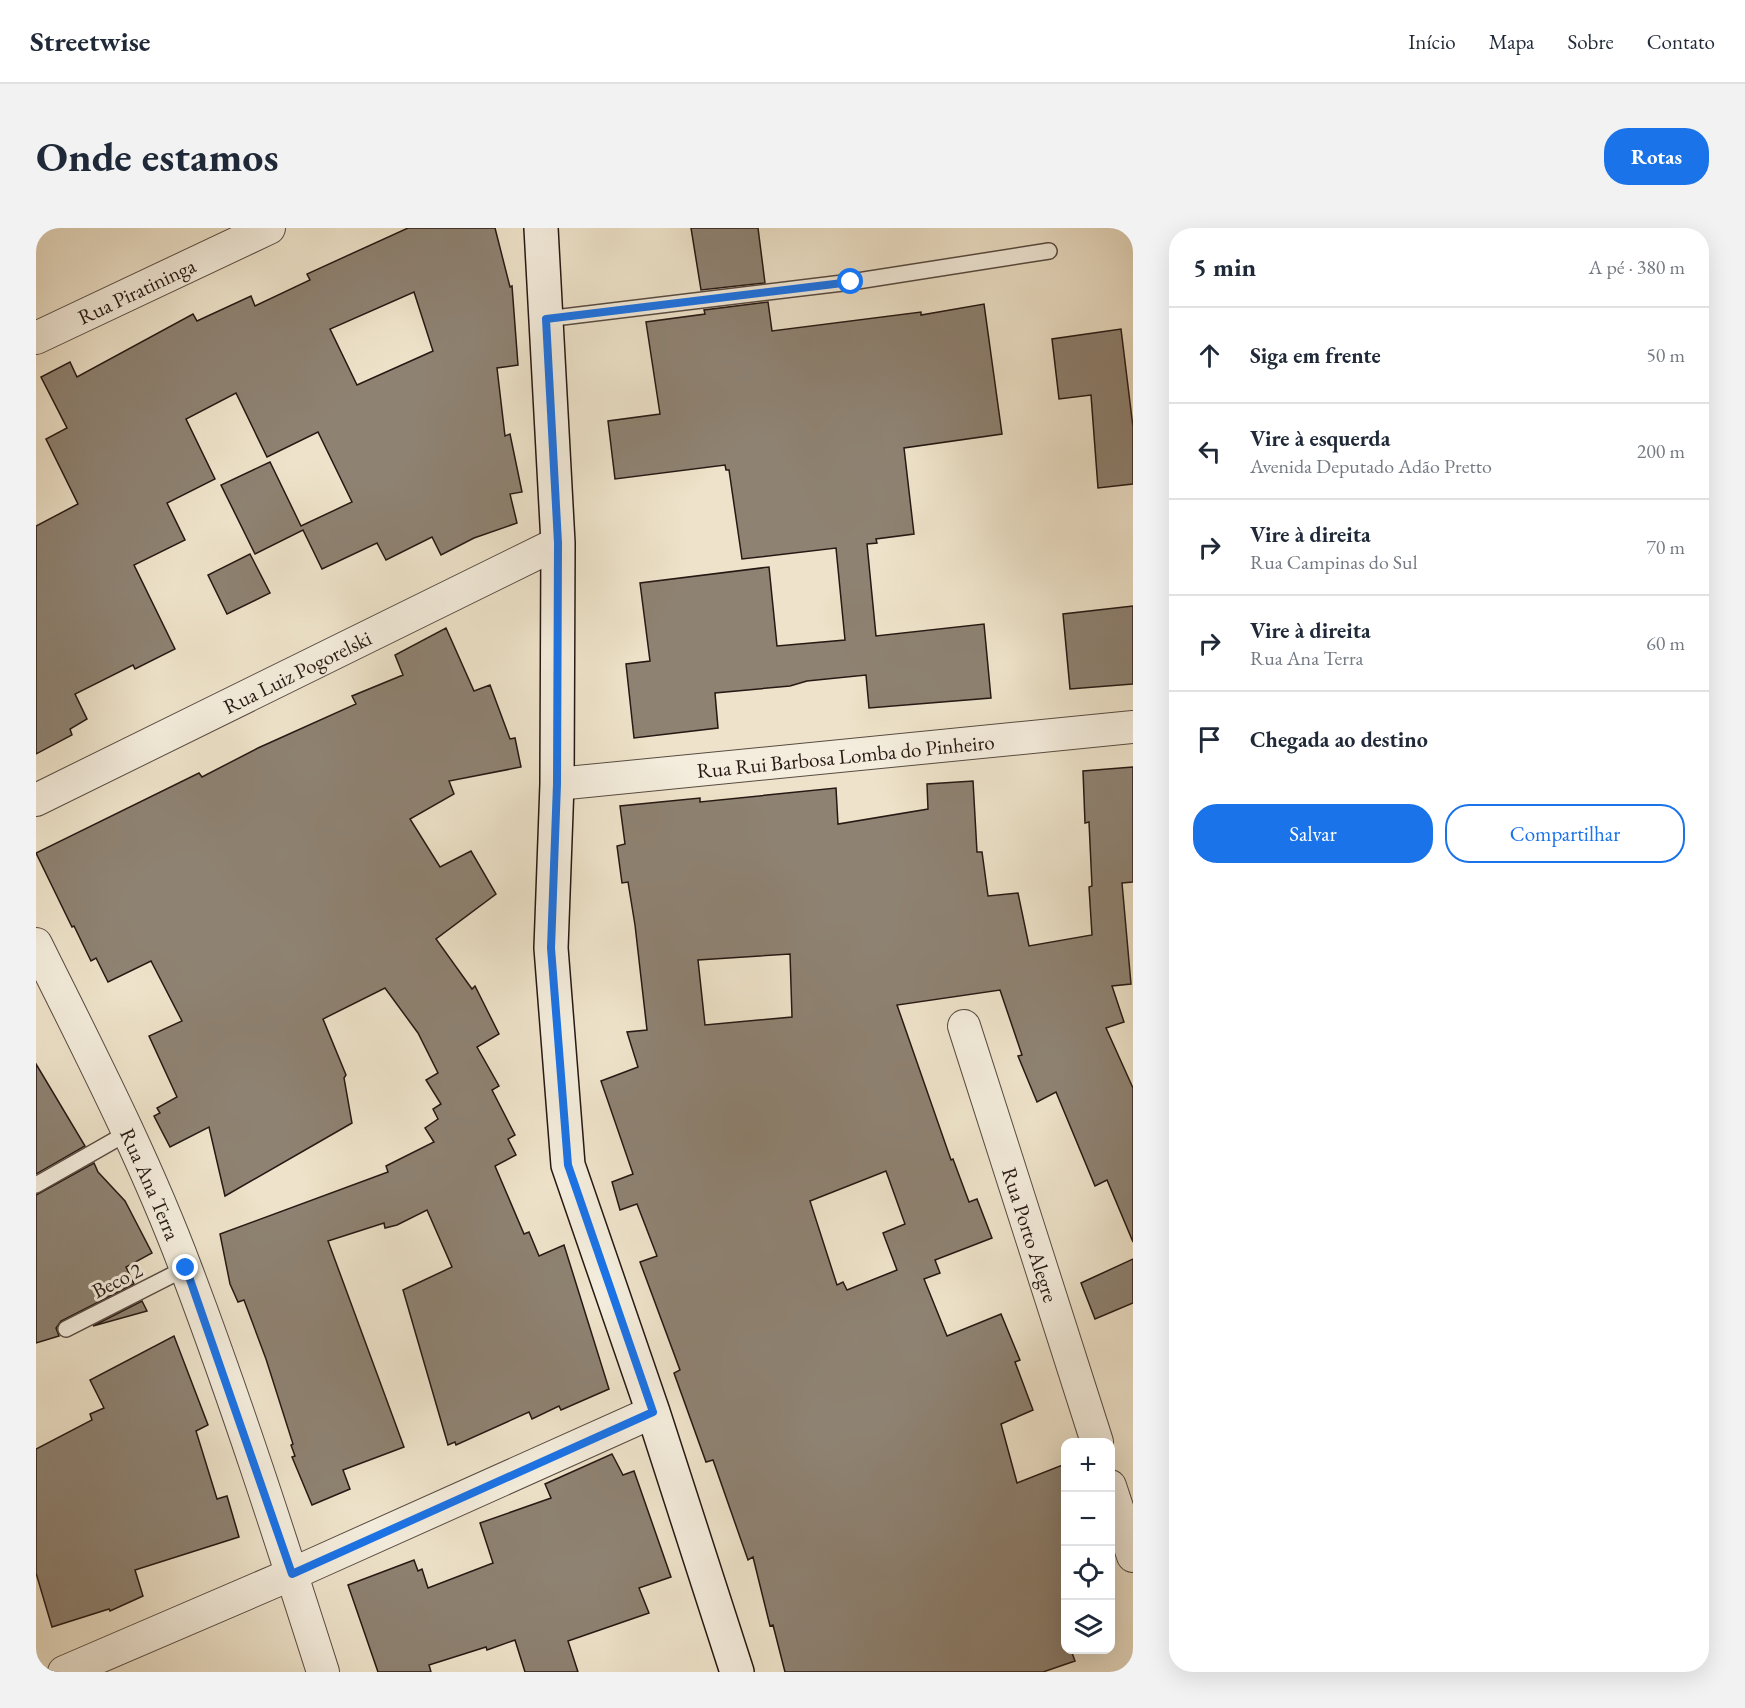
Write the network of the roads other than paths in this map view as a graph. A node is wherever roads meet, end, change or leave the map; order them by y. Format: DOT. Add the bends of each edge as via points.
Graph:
graph roads {
  1 [pos="270,228"];
  2 [pos="542,228"];
  3 [pos="1049,251"];
  4 [pos="546,319"];
  5 [pos="36,338"];
  6 [pos="558,543"];
  7 [pos="1133,727"];
  8 [pos="557,784"];
  9 [pos="36,800"];
  10 [pos="36,944"];
  11 [pos="964,1026"];
  12 [pos="129,1132"];
  13 [pos="36,1185"];
  14 [pos="186,1268"];
  15 [pos="66,1329"];
  16 [pos="653,1412"];
  17 [pos="1095,1438"];
  18 [pos="1112,1492"];
  19 [pos="1133,1556"];
  20 [pos="292,1574"];
  21 [pos="63,1672"];
  22 [pos="322,1672"];
  23 [pos="737,1672"];
  1 -- 5 [label="street, Rua Piratininga"];
  2 -- 4 [label="street"];
  3 -- 4 [label="lane" via="851,282"];
  4 -- 6 [label="street"];
  6 -- 8 [label="street"];
  6 -- 9 [label="street, Rua Luiz Pogorelski"];
  7 -- 8 [label="street, Rua Rui Barbosa Lomba do Pinheiro"];
  8 -- 16 [label="street" via="551,948 568,1165"];
  10 -- 12 [label="street, Rua Ana Terra"];
  11 -- 17 [label="street, Rua Porto Alegre"];
  12 -- 13 [label="lane"];
  12 -- 14 [label="street, Rua Ana Terra"];
  14 -- 15 [label="lane, Beco 2"];
  14 -- 20 [label="street, Rua Ana Terra"];
  16 -- 20 [label="street"];
  16 -- 23 [label="street"];
  18 -- 19 [label="street"];
  20 -- 21 [label="street"];
  20 -- 22 [label="street, Rua Ana Terra"];
}
